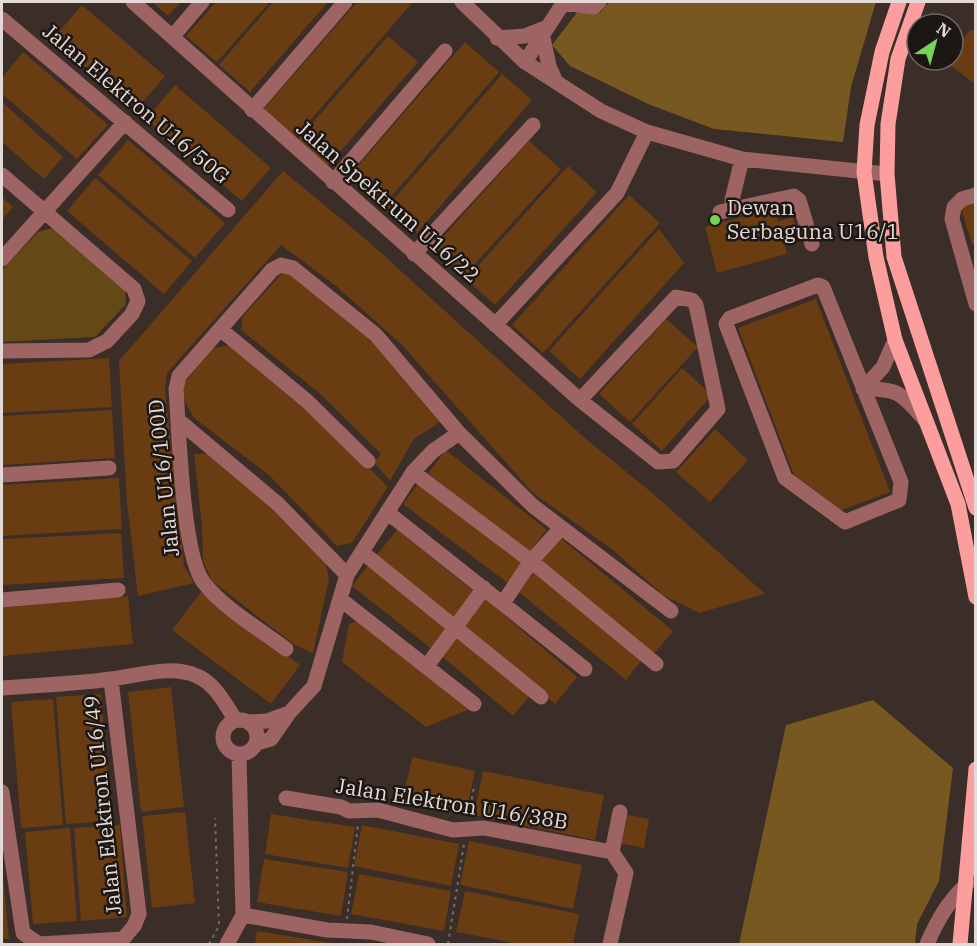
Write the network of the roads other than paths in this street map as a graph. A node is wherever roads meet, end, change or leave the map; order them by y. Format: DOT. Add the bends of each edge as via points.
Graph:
graph roads {
  1 [pos="133,2"];
  2 [pos="202,2"];
  3 [pos="345,2"];
  4 [pos="462,2"];
  5 [pos="563,2"];
  6 [pos="599,2"];
  7 [pos="899,2"];
  8 [pos="918,2"];
  9 [pos="2,19"];
  10 [pos="544,30"];
  11 [pos="173,36"];
  12 [pos="497,38"];
  13 [pos="445,51"];
  14 [pos="525,62"];
  15 [pos="556,82"];
  16 [pos="252,110"];
  17 [pos="124,122"];
  18 [pos="533,125"];
  19 [pos="647,132"];
  20 [pos="742,159"];
  21 [pos="864,172"];
  22 [pos="887,174"];
  23 [pos="2,175"];
  24 [pos="333,182"];
  25 [pos="969,197"];
  26 [pos="736,209"];
  27 [pos="228,210"];
  28 [pos="720,212"];
  29 [pos="45,213"];
  30 [pos="812,244"];
  31 [pos="414,254"];
  32 [pos="2,259"];
  33 [pos="975,304"];
  34 [pos="495,325"];
  35 [pos="220,329"];
  36 [pos="895,340"];
  37 [pos="2,351"];
  38 [pos="863,389"];
  39 [pos="580,400"];
  40 [pos="178,420"];
  41 [pos="926,421"];
  42 [pos="459,433"];
  43 [pos="368,461"];
  44 [pos="109,468"];
  45 [pos="413,472"];
  46 [pos="2,475"];
  47 [pos="975,508"];
  48 [pos="387,512"];
  49 [pos="561,528"];
  50 [pos="362,552"];
  51 [pos="531,561"];
  52 [pos="347,575"];
  53 [pos="484,588"];
  54 [pos="118,590"];
  55 [pos="975,597"];
  56 [pos="340,599"];
  57 [pos="2,600"];
  58 [pos="504,603"];
  59 [pos="671,611"];
  60 [pos="457,627"];
  61 [pos="286,649"];
  62 [pos="656,664"];
  63 [pos="427,666"];
  64 [pos="585,669"];
  65 [pos="111,680"];
  66 [pos="2,688"];
  67 [pos="541,697"];
  68 [pos="474,704"];
  69 [pos="289,712"];
  70 [pos="243,721"];
  71 [pos="256,743"];
  72 [pos="239,754"];
  73 [pos="975,769"];
  74 [pos="2,792"];
  75 [pos="286,798"];
  76 [pos="620,812"];
  77 [pos="612,852"];
  78 [pos="967,884"];
  79 [pos="243,915"];
  80 [pos="227,945"];
  81 [pos="428,945"];
  82 [pos="609,945"];
  83 [pos="927,945"];
  84 [pos="960,945"];
  1 -- 11 [label="street, Jalan Spektrum U16/22"];
  2 -- 11 [label="street"];
  3 -- 16 [label="street"];
  4 -- 12 [label="street"];
  5 -- 6 [label="street" via="594,7"];
  5 -- 10 [label="street"];
  7 -- 21 [label="main road" via="882,52 869,115"];
  8 -- 22 [label="main road" via="898,59 888,124"];
  9 -- 17 [label="street, Jalan Elektron U16/50G"];
  10 -- 12 [label="street"];
  10 -- 14 [label="street"];
  10 -- 15 [label="street" via="549,66"];
  11 -- 16 [label="street, Jalan Spektrum U16/22"];
  12 -- 14 [label="street"];
  13 -- 24 [label="street"];
  14 -- 15 [label="street"];
  15 -- 19 [label="street" via="601,111"];
  16 -- 24 [label="street, Jalan Spektrum U16/22"];
  17 -- 27 [label="street, Jalan Elektron U16/50G"];
  17 -- 29 [label="street"];
  18 -- 31 [label="street"];
  19 -- 20 [label="street"];
  19 -- 34 [label="street" via="616,193"];
  20 -- 21 [label="street"];
  20 -- 26 [label="street" via="732,200"];
  21 -- 22 [label="street"];
  21 -- 36 [label="main road" via="876,257"];
  22 -- 47 [label="main road" via="894,257"];
  23 -- 29 [label="street"];
  24 -- 31 [label="street, Jalan Spektrum U16/22"];
  25 -- 33 [label="street" via="954,207 952,219"];
  26 -- 28 [label="street"];
  26 -- 30 [label="street" via="794,196 799,200"];
  29 -- 32 [label="street"];
  29 -- 37 [label="street" via="134,289 136,308 107,341 89,350"];
  31 -- 34 [label="street, Jalan Spektrum U16/22"];
  34 -- 39 [label="street, Jalan Spektrum U16/22"];
  35 -- 40 [label="street, Jalan U16/100D" via="179,376"];
  35 -- 42 [label="street, Jalan U16/100D" via="272,270 280,265 293,268 376,335"];
  35 -- 43 [label="street" via="307,401"];
  36 -- 38 [label="street" via="884,367"];
  36 -- 41 [label="main road"];
  38 -- 38 [label="street" via="901,482 899,500 845,522 785,478 726,324 730,318 818,285 823,287"];
  38 -- 41 [label="street" via="889,389 905,398"];
  39 -- 39 [label="street, Jalan Spektrum U16/22" via="658,462 673,461 718,409 692,300 676,297"];
  40 -- 52 [label="street" via="278,504"];
  40 -- 61 [label="street, Jalan U16/100D" via="195,569 212,593"];
  41 -- 55 [label="main road" via="958,504"];
  42 -- 45 [label="street" via="433,451"];
  42 -- 49 [label="street"];
  44 -- 46 [label="street"];
  45 -- 48 [label="street"];
  45 -- 51 [label="street"];
  48 -- 50 [label="street"];
  48 -- 53 [label="street"];
  49 -- 51 [label="street"];
  49 -- 59 [label="street"];
  50 -- 52 [label="street"];
  50 -- 60 [label="street"];
  51 -- 58 [label="street"];
  51 -- 62 [label="street"];
  52 -- 56 [label="street"];
  53 -- 58 [label="street"];
  53 -- 60 [label="street"];
  54 -- 57 [label="street"];
  56 -- 63 [label="street"];
  56 -- 69 [label="street" via="314,686"];
  58 -- 64 [label="street"];
  60 -- 63 [label="street"];
  60 -- 67 [label="street"];
  63 -- 68 [label="street"];
  65 -- 66 [label="street"];
  65 -- 70 [label="street" via="155,672 197,676"];
  65 -- 74 [label="street, Jalan Elektron U16/49" via="139,914 123,939 39,944 22,933"];
  69 -- 70 [label="street" via="267,721"];
  69 -- 71 [label="street" via="271,739"];
  70 -- 71 [label="street" via="257,734"];
  70 -- 72 [label="street" via="227,725 223,736 229,750"];
  71 -- 72 [label="street" via="250,752"];
  72 -- 79 [label="street"];
  73 -- 78 [label="main road"];
  75 -- 77 [label="street, Jalan Elektron U16/38B" via="349,811 378,810 453,830 484,828"];
  76 -- 77 [label="street"];
  77 -- 82 [label="street" via="626,873"];
  78 -- 83 [label="street" via="954,895"];
  78 -- 84 [label="main road"];
  79 -- 80 [label="street"];
  79 -- 81 [label="street"];
}
